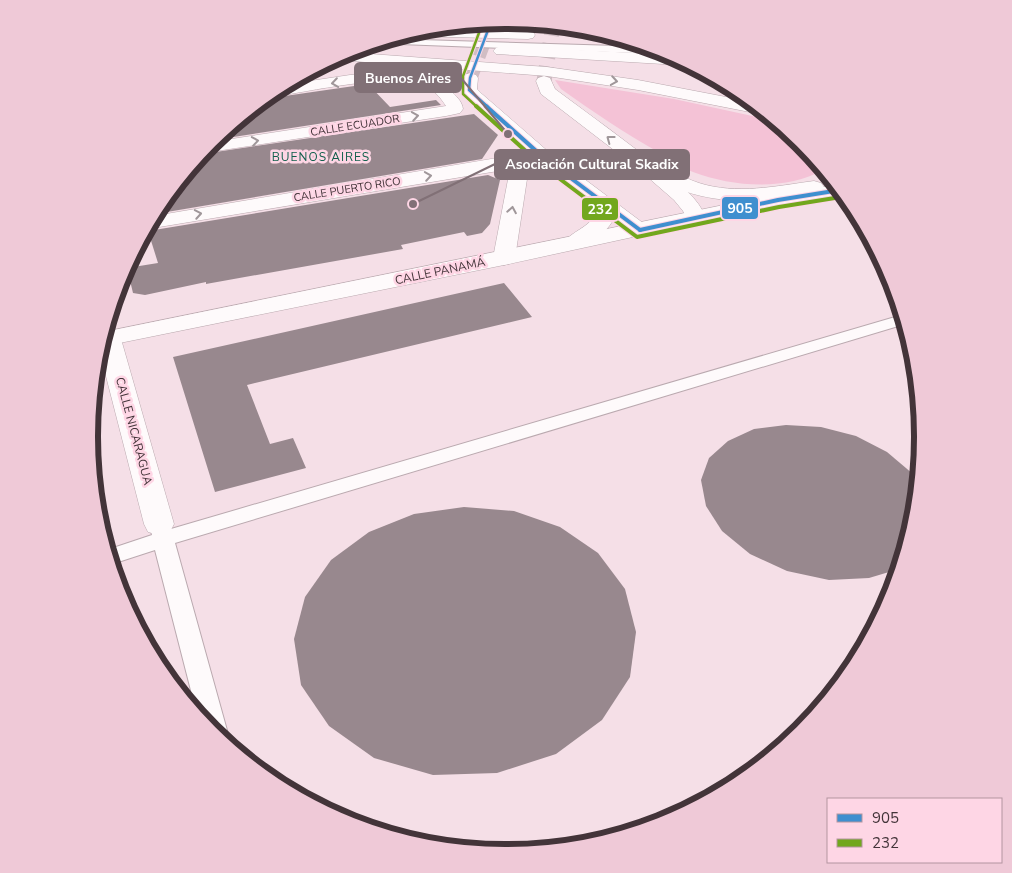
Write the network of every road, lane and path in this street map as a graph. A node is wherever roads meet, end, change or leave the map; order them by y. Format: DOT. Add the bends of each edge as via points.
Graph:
graph roads {
  1 [pos="448,33"];
  2 [pos="581,36"];
  3 [pos="402,43"];
  4 [pos="637,50"];
  5 [pos="362,55"];
  6 [pos="363,55"];
  7 [pos="363,55"];
  8 [pos="586,55"];
  9 [pos="361,56"];
  10 [pos="502,56"];
  11 [pos="659,59"];
  12 [pos="598,67"];
  13 [pos="470,78"];
  14 [pos="684,78"];
  15 [pos="544,81"];
  16 [pos="292,89"];
  17 [pos="745,106"];
  18 [pos="220,146"];
  19 [pos="544,158"];
  20 [pos="521,160"];
  21 [pos="643,163"];
  22 [pos="826,184"];
  23 [pos="814,187"];
  24 [pos="831,191"];
  25 [pos="601,200"];
  26 [pos="778,200"];
  27 [pos="696,218"];
  28 [pos="160,221"];
  29 [pos="640,230"];
  30 [pos="574,243"];
  31 [pos="504,258"];
  32 [pos="897,321"];
  33 [pos="111,334"];
  34 [pos="109,345"];
  35 [pos="162,531"];
  36 [pos="116,554"];
  37 [pos="211,717"];
  1 -- 2 [label="main road"];
  3 -- 4 [label="lane"];
  5 -- 12 [label="main road"];
  6 -- 8 [label="main road" via="515,51"];
  7 -- 10 [label="main road"];
  8 -- 10 [label="main road"];
  8 -- 11 [label="main road"];
  9 -- 17 [label="main road, one-way" via="562,74"];
  10 -- 12 [label="main road"];
  12 -- 14 [label="main road"];
  13 -- 19 [label="main road" via="468,90"];
  21 -- 15 [label="main road, one-way" via="547,91"];
  18 -- 16 [label="main road, CALLE ECUADOR, one-way" via="454,108 454,104 428,80 419,78 362,79"];
  19 -- 20 [label="main road, CALLE PUERTO RICO"];
  19 -- 25 [label="main road"];
  28 -- 20 [label="main road, CALLE PUERTO RICO, one-way"];
  31 -- 20 [label="main road, one-way"];
  21 -- 23 [label="main road" via="686,185 712,193 760,194"];
  21 -- 27 [label="main road" via="686,200"];
  22 -- 23 [label="main road"];
  23 -- 26 [label="main road"];
  24 -- 26 [label="main road"];
  25 -- 29 [label="main road"];
  25 -- 30 [label="main road" via="605,215 600,225"];
  26 -- 27 [label="main road, CALLE PANAMÁ"];
  27 -- 29 [label="main road, CALLE PANAMÁ"];
  29 -- 30 [label="main road, CALLE PANAMÁ"];
  30 -- 31 [label="main road, CALLE PANAMÁ"];
  31 -- 33 [label="main road, CALLE PANAMÁ"];
  32 -- 35 [label="lane"];
  34 -- 35 [label="main road, CALLE NICARAGUA"];
  35 -- 36 [label="lane"];
  35 -- 37 [label="lane"];
}
